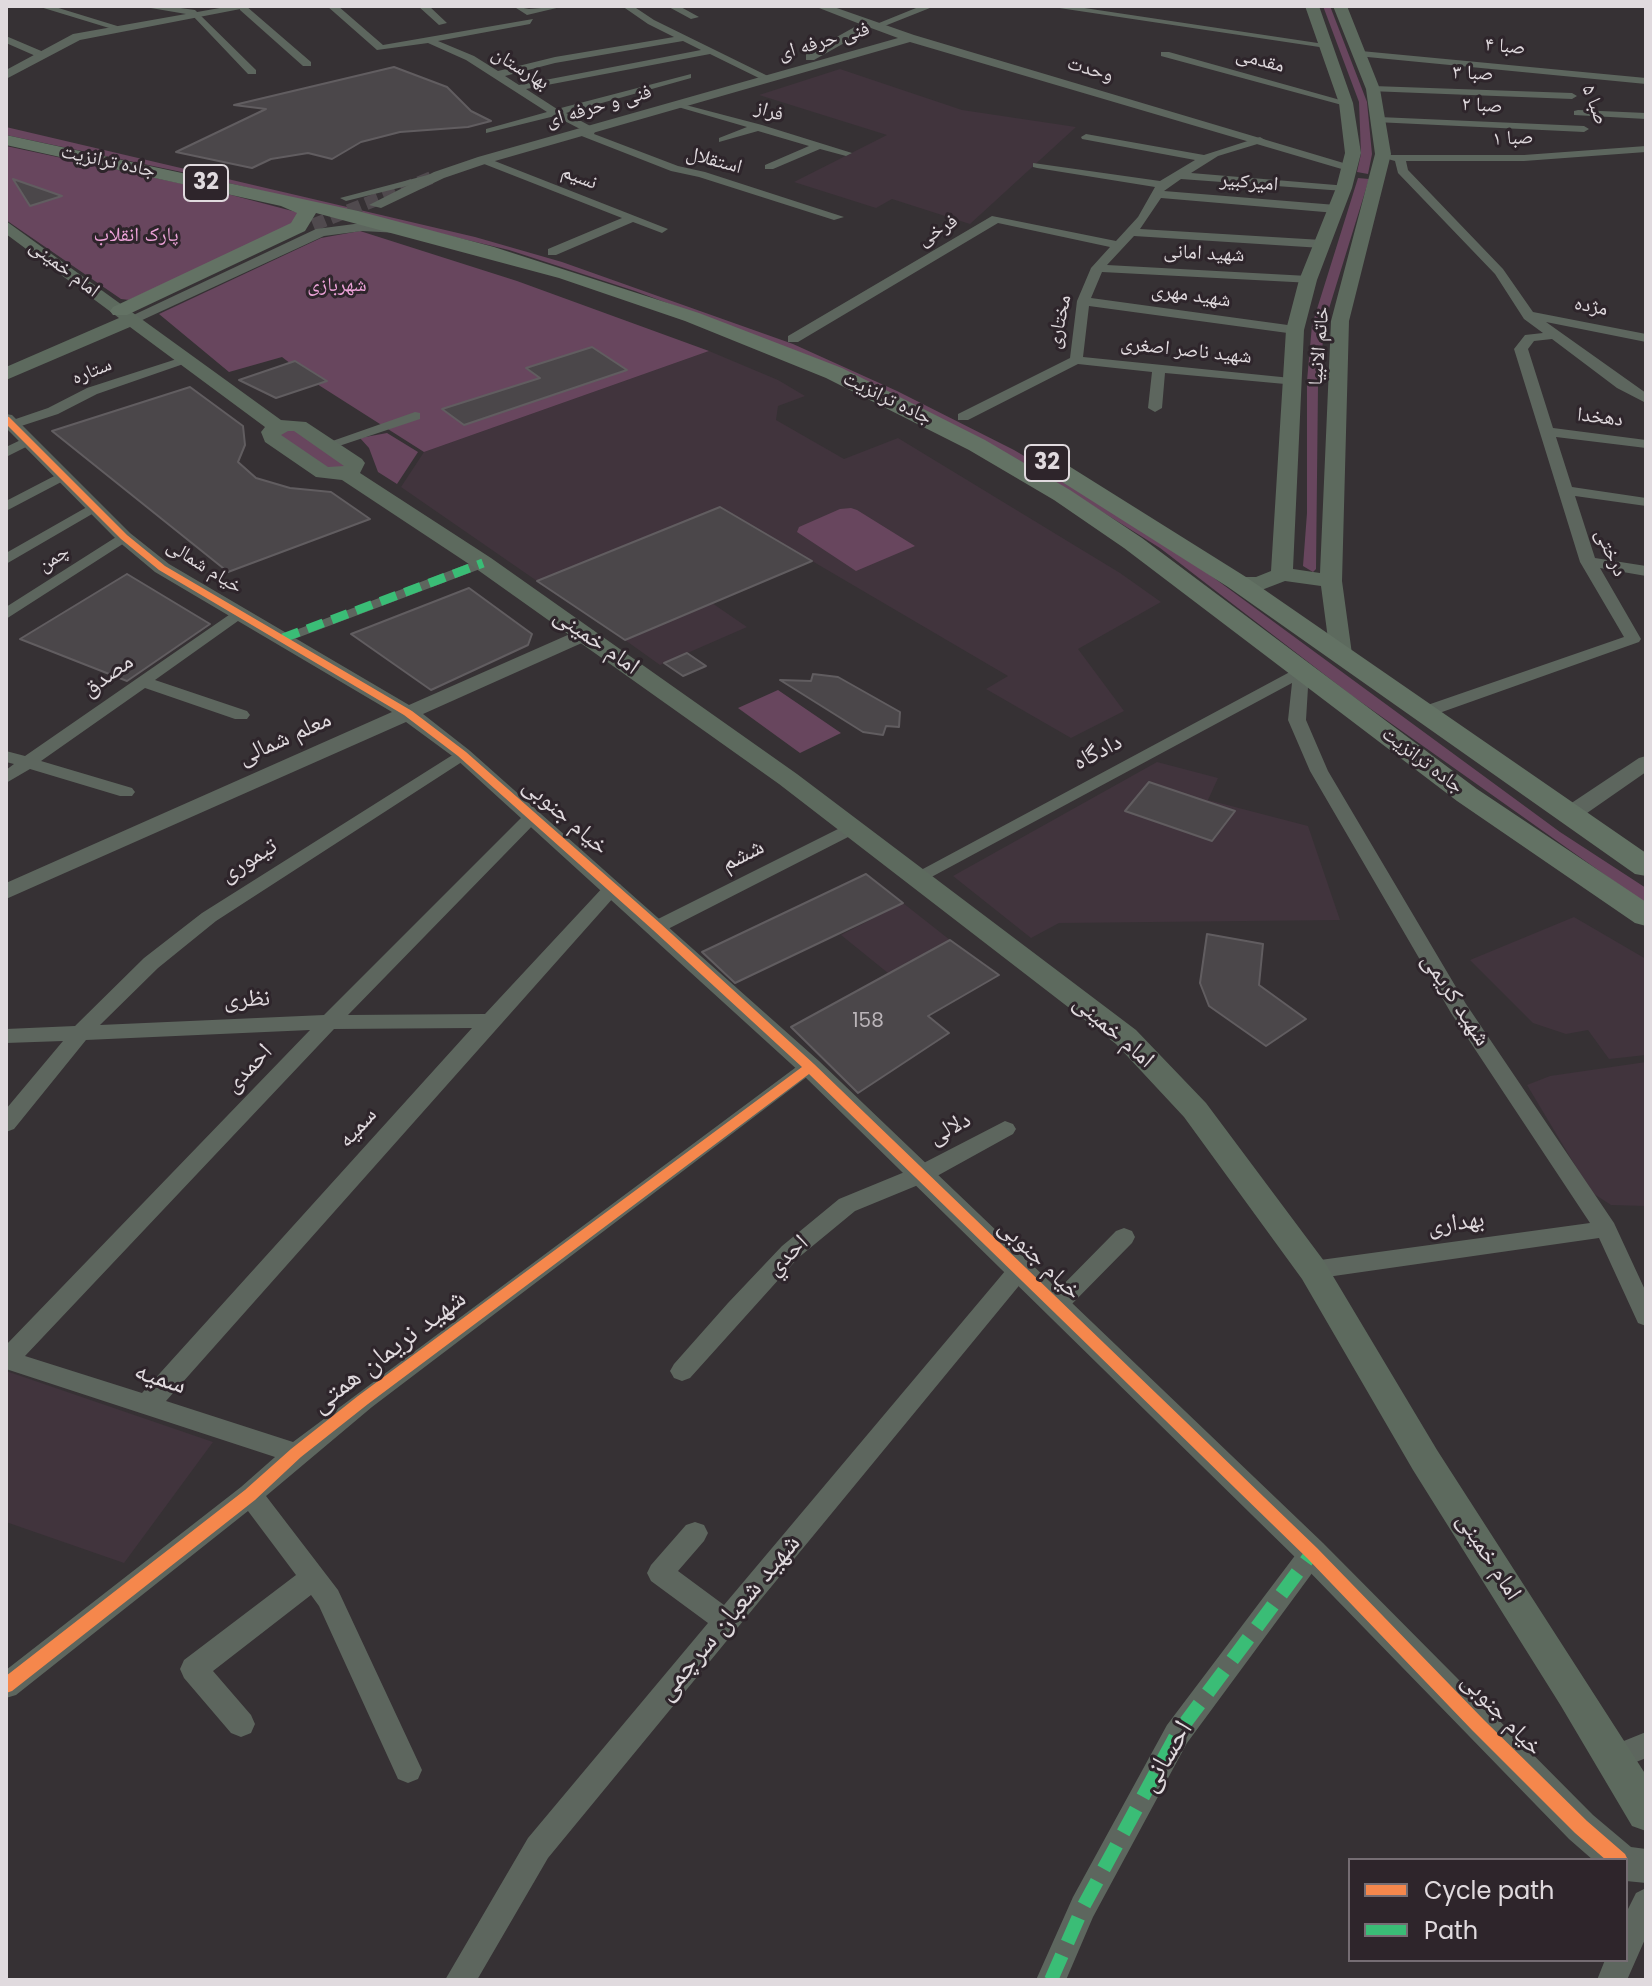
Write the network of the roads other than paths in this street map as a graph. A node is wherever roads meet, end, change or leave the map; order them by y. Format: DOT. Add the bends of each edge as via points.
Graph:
graph roads {
  1 [pos="42,6"];
  2 [pos="332,6"];
  3 [pos="423,6"];
  4 [pos="518,6"];
  5 [pos="560,6"];
  6 [pos="627,6"];
  7 [pos="672,6"];
  8 [pos="820,6"];
  9 [pos="930,6"];
  10 [pos="1051,6"];
  11 [pos="1312,6"];
  12 [pos="1340,6"];
  13 [pos="150,7"];
  14 [pos="238,8"];
  15 [pos="197,11"];
  16 [pos="694,17"];
  17 [pos="530,21"];
  18 [pos="442,23"];
  19 [pos="875,24"];
  20 [pos="122,29"];
  21 [pos="684,38"];
  22 [pos="910,38"];
  23 [pos="6,39"];
  24 [pos="429,39"];
  25 [pos="1326,45"];
  26 [pos="711,51"];
  27 [pos="1165,54"];
  28 [pos="1361,54"];
  29 [pos="42,55"];
  30 [pos="307,64"];
  31 [pos="1562,71"];
  32 [pos="252,72"];
  33 [pos="6,75"];
  34 [pos="496,75"];
  35 [pos="687,76"];
  36 [pos="769,79"];
  37 [pos="1646,81"];
  38 [pos="517,88"];
  39 [pos="1373,89"];
  40 [pos="1572,96"];
  41 [pos="590,103"];
  42 [pos="682,105"];
  43 [pos="1347,111"];
  44 [pos="555,112"];
  45 [pos="1578,113"];
  46 [pos="1646,116"];
  47 [pos="1379,120"];
  48 [pos="625,121"];
  49 [pos="6,123"];
  50 [pos="758,127"];
  51 [pos="1584,129"];
  52 [pos="490,131"];
  53 [pos="587,132"];
  54 [pos="1086,137"];
  55 [pos="6,140"];
  56 [pos="723,140"];
  57 [pos="1260,140"];
  58 [pos="819,145"];
  59 [pos="1646,149"];
  60 [pos="1592,151"];
  61 [pos="846,153"];
  62 [pos="1391,158"];
  63 [pos="1206,159"];
  64 [pos="483,160"];
  65 [pos="1037,165"];
  66 [pos="769,167"];
  67 [pos="1350,167"];
  68 [pos="439,175"];
  69 [pos="1179,175"];
  70 [pos="1344,188"];
  71 [pos="1160,189"];
  72 [pos="346,198"];
  73 [pos="284,200"];
  74 [pos="376,205"];
  75 [pos="1333,215"];
  76 [pos="838,217"];
  77 [pos="632,218"];
  78 [pos="313,225"];
  79 [pos="1364,225"];
  80 [pos="406,229"];
  81 [pos="662,229"];
  82 [pos="9,231"];
  83 [pos="1130,232"];
  84 [pos="959,242"];
  85 [pos="1322,244"];
  86 [pos="1119,245"];
  87 [pos="979,247"];
  88 [pos="552,252"];
  89 [pos="1097,268"];
  90 [pos="1308,280"];
  91 [pos="1083,301"];
  92 [pos="127,315"];
  93 [pos="1529,316"];
  94 [pos="1295,330"];
  95 [pos="1556,335"];
  96 [pos="1646,338"];
  97 [pos="793,339"];
  98 [pos="6,359"];
  99 [pos="188,360"];
  100 [pos="1076,360"];
  101 [pos="1159,368"];
  102 [pos="6,374"];
  103 [pos="1291,382"];
  104 [pos="1622,385"];
  105 [pos="1646,388"];
  106 [pos="1646,399"];
  107 [pos="1155,408"];
  108 [pos="415,416"];
  109 [pos="963,417"];
  110 [pos="9,422"];
  111 [pos="277,427"];
  112 [pos="1549,432"];
  113 [pos="27,441"];
  114 [pos="1646,444"];
  115 [pos="328,445"];
  116 [pos="6,453"];
  117 [pos="347,474"];
  118 [pos="62,476"];
  119 [pos="1565,490"];
  120 [pos="1646,502"];
  121 [pos="6,507"];
  122 [pos="94,507"];
  123 [pos="124,537"];
  124 [pos="6,559"];
  125 [pos="1588,562"];
  126 [pos="483,563"];
  127 [pos="1646,571"];
  128 [pos="1282,574"];
  129 [pos="1331,581"];
  130 [pos="1237,582"];
  131 [pos="239,613"];
  132 [pos="6,614"];
  133 [pos="586,634"];
  134 [pos="283,638"];
  135 [pos="1341,654"];
  136 [pos="1301,671"];
  137 [pos="142,681"];
  138 [pos="408,713"];
  139 [pos="1422,713"];
  140 [pos="241,715"];
  141 [pos="462,754"];
  142 [pos="6,756"];
  143 [pos="1646,762"];
  144 [pos="28,763"];
  145 [pos="6,778"];
  146 [pos="126,792"];
  147 [pos="1569,815"];
  148 [pos="532,817"];
  149 [pos="850,829"];
  150 [pos="1640,857"];
  151 [pos="917,877"];
  152 [pos="613,888"];
  153 [pos="6,892"];
  154 [pos="1646,916"];
  155 [pos="657,927"];
  156 [pos="490,1021"];
  157 [pos="329,1022"];
  158 [pos="80,1033"];
  159 [pos="6,1036"];
  160 [pos="810,1067"];
  161 [pos="6,1124"];
  162 [pos="1005,1129"];
  163 [pos="920,1175"];
  164 [pos="1606,1229"];
  165 [pos="1124,1237"];
  166 [pos="1019,1270"];
  167 [pos="1313,1270"];
  168 [pos="1056,1306"];
  169 [pos="1646,1317"];
  170 [pos="7,1359"];
  171 [pos="682,1371"];
  172 [pos="146,1406"];
  173 [pos="296,1453"];
  174 [pos="250,1495"];
  175 [pos="695,1533"];
  176 [pos="1312,1553"];
  177 [pos="314,1577"];
  178 [pos="726,1621"];
  179 [pos="13,1673"];
  180 [pos="241,1724"];
  181 [pos="1646,1745"];
  182 [pos="1614,1758"];
  183 [pos="408,1770"];
  184 [pos="1646,1812"];
  185 [pos="1617,1858"];
  186 [pos="1646,1903"];
  187 [pos="1628,1943"];
  188 [pos="460,1980"];
  189 [pos="1051,1980"];
  1 -- 20 [label="street" via="89,15"];
  2 -- 24 [label="street" via="381,48"];
  3 -- 18 [label="street"];
  4 -- 5 [label="street" via="527,12"];
  6 -- 21 [label="street"];
  7 -- 16 [label="street"];
  8 -- 19 [label="street, وحدت"];
  9 -- 19 [label="street, فنی حرفه ای"];
  10 -- 25 [label="street"];
  11 -- 25 [label="main road, خاتم الانبیا"];
  12 -- 28 [label="main road, خاتم الانبیا"];
  13 -- 15 [label="street"];
  14 -- 15 [label="street"];
  14 -- 30 [label="street"];
  15 -- 20 [label="street"];
  15 -- 32 [label="street"];
  17 -- 24 [label="street"];
  19 -- 22 [label="street, وحدت"];
  19 -- 36 [label="street, فنی حرفه ای"];
  20 -- 29 [label="street" via="77,37"];
  21 -- 26 [label="street"];
  21 -- 34 [label="street"];
  22 -- 36 [label="street, فنی حرفه ای"];
  22 -- 57 [label="street, وحدت"];
  23 -- 29 [label="street"];
  24 -- 34 [label="street, بهارستان"];
  25 -- 43 [label="main road, خاتم الانبیا"];
  26 -- 36 [label="street"];
  26 -- 38 [label="street"];
  27 -- 43 [label="street, مقدمی"];
  28 -- 31 [label="street, صبا ۴"];
  28 -- 39 [label="main road, خاتم الانبیا"];
  29 -- 33 [label="street"];
  31 -- 37 [label="street, صبا ۴"];
  31 -- 40 [label="street, صبا ۵"];
  34 -- 38 [label="street, بهارستان"];
  35 -- 41 [label="street"];
  36 -- 42 [label="street, فنی و حرفه ای"];
  38 -- 44 [label="street, بهارستان"];
  39 -- 40 [label="street, صبا ۳"];
  39 -- 47 [label="main road, خاتم الانبیا"];
  40 -- 45 [label="street, صبا ۵"];
  41 -- 44 [label="street"];
  41 -- 48 [label="street"];
  42 -- 48 [label="street, فنی و حرفه ای"];
  42 -- 50 [label="street, فراز"];
  43 -- 47 [label="main road"];
  43 -- 67 [label="main road, خاتم الانبیا"];
  44 -- 52 [label="street"];
  44 -- 53 [label="street, بهارستان"];
  45 -- 46 [label="street"];
  45 -- 51 [label="street, صبا ۵"];
  47 -- 51 [label="street, صبا ۲"];
  47 -- 62 [label="main road, خاتم الانبیا"];
  48 -- 53 [label="street, فنی و حرفه ای"];
  49 -- 72 [label="main road, جاده ترانزیت / 32"];
  50 -- 56 [label="street"];
  50 -- 58 [label="street, فراز"];
  51 -- 60 [label="street, صبا ۵"];
  53 -- 64 [label="street, فنی و حرفه ای"];
  53 -- 76 [label="street, استقلال" via="675,169"];
  54 -- 63 [label="street"];
  55 -- 73 [label="main road, جاده ترانزیت / 32"];
  57 -- 63 [label="street, مختاری"];
  57 -- 67 [label="street, وحدت"];
  58 -- 61 [label="street, فراز"];
  58 -- 66 [label="street"];
  59 -- 60 [label="street, صبا ۱"];
  60 -- 62 [label="street, صبا ۱" via="1524,158"];
  62 -- 79 [label="main road, خاتم الانبیا"];
  62 -- 93 [label="street" via="1499,272"];
  63 -- 69 [label="street, مختاری"];
  64 -- 68 [label="street, فنی و حرفه ای"];
  64 -- 77 [label="street, نسيم"];
  65 -- 71 [label="street, امیرکبیر"];
  67 -- 70 [label="main road, خاتم الانبیا"];
  68 -- 72 [label="street"];
  68 -- 74 [label="street"];
  69 -- 70 [label="street"];
  69 -- 71 [label="street, مختاری"];
  70 -- 75 [label="main road, خاتم الانبیا"];
  71 -- 75 [label="street, امیرکبیر"];
  71 -- 83 [label="street, مختاری"];
  72 -- 74 [label="main road, جاده ترانزیت / 32"];
  73 -- 80 [label="main road, جاده ترانزیت / 32"];
  73 -- 92 [label="main road" via="305,210 298,227"];
  74 -- 88 [label="main road, جاده ترانزیت / 32"];
  75 -- 79 [label="main road" via="1340,230"];
  75 -- 85 [label="main road, خاتم الانبیا"];
  77 -- 81 [label="street, نسيم"];
  77 -- 88 [label="street"];
  78 -- 92 [label="street"];
  79 -- 129 [label="main road, خاتم الانبیا" via="1340,321"];
  80 -- 92 [label="street" via="321,232"];
  80 -- 136 [label="main road, جاده ترانزیت / 32" via="566,274 692,317 822,368 935,422 1133,543"];
  82 -- 92 [label="main road, امام خمینی"];
  83 -- 85 [label="street"];
  83 -- 86 [label="street, مختاری"];
  84 -- 86 [label="street, فرخی" via="996,219"];
  84 -- 87 [label="street"];
  84 -- 97 [label="street, فرخی"];
  85 -- 90 [label="main road, خاتم الانبیا"];
  86 -- 89 [label="street, مختاری"];
  88 -- 97 [label="main road, جاده ترانزیت / 32"];
  89 -- 90 [label="street, شهید امانی"];
  89 -- 91 [label="street, مختاری"];
  90 -- 94 [label="main road, خاتم الانبیا"];
  91 -- 94 [label="street, شهید مهری"];
  91 -- 100 [label="street, مختاری"];
  92 -- 98 [label="main road"];
  92 -- 99 [label="main road, امام خمینی"];
  92 -- 102 [label="main road"];
  93 -- 95 [label="street"];
  93 -- 96 [label="street, مژده"];
  94 -- 103 [label="main road, خاتم الانبیا"];
  95 -- 104 [label="street"];
  95 -- 112 [label="street, درختی" via="1530,338 1521,349"];
  97 -- 109 [label="main road, جاده ترانزیت / 32"];
  99 -- 110 [label="street, ستاره" via="92,391 53,411"];
  99 -- 111 [label="main road, امام خمینی"];
  100 -- 101 [label="street, شهید ناصر اصغری"];
  100 -- 109 [label="street, مختاری"];
  101 -- 103 [label="street, شهید ناصر اصغری"];
  101 -- 107 [label="street"];
  103 -- 128 [label="main road, خاتم الانبیا"];
  104 -- 105 [label="street"];
  104 -- 106 [label="street"];
  108 -- 115 [label="street"];
  109 -- 130 [label="main road, جاده ترانزیت / 32" via="1095,490"];
  110 -- 113 [label="street, خیام شمالی"];
  111 -- 115 [label="main road" via="299,426"];
  111 -- 117 [label="main road" via="272,438 323,473"];
  112 -- 114 [label="street, دهخدا"];
  112 -- 119 [label="street, درختی"];
  113 -- 116 [label="street"];
  113 -- 118 [label="street, خیام شمالی"];
  115 -- 117 [label="main road" via="355,463"];
  117 -- 126 [label="main road, امام خمینی"];
  118 -- 121 [label="street"];
  118 -- 122 [label="street, خیام شمالی"];
  119 -- 120 [label="street"];
  119 -- 125 [label="street, درختی"];
  122 -- 123 [label="street, خیام شمالی"];
  122 -- 124 [label="street"];
  123 -- 131 [label="street, خیام شمالی" via="162,568"];
  123 -- 132 [label="street, چمن"];
  125 -- 127 [label="street"];
  125 -- 139 [label="street, درختی" via="1633,639"];
  126 -- 133 [label="main road, امام خمینی"];
  126 -- 134 [label="street"];
  128 -- 129 [label="main road"];
  128 -- 130 [label="main road" via="1259,584"];
  129 -- 135 [label="main road, خاتم الانبیا"];
  130 -- 135 [label="main road, جاده ترانزیت / 32"];
  131 -- 134 [label="street, خیام شمالی"];
  131 -- 137 [label="street, مصدق"];
  133 -- 138 [label="street, معلم شمالی"];
  133 -- 149 [label="main road, امام خمینی"];
  134 -- 138 [label="street, خیام شمالی"];
  135 -- 139 [label="main road, جاده ترانزیت / 32"];
  136 -- 151 [label="street, دادگاه"];
  136 -- 154 [label="main road, جاده ترانزیت / 32" via="1467,795"];
  136 -- 164 [label="street, شهید کریمی" via="1297,720 1319,771 1458,1008"];
  137 -- 140 [label="street"];
  137 -- 144 [label="street, مصدق"];
  138 -- 141 [label="street, خیام جنوبی"];
  138 -- 153 [label="street, معلم شمالی"];
  139 -- 147 [label="main road, جاده ترانزیت / 32"];
  141 -- 148 [label="street, خیام جنوبی"];
  141 -- 158 [label="street, تیموری" via="209,917 151,963"];
  142 -- 144 [label="street"];
  143 -- 147 [label="street"];
  144 -- 145 [label="street, مصدق"];
  144 -- 146 [label="street"];
  147 -- 150 [label="main road, جاده ترانزیت / 32"];
  148 -- 152 [label="street, خیام جنوبی"];
  148 -- 157 [label="street, احمدی"];
  149 -- 151 [label="main road, امام خمینی"];
  149 -- 155 [label="street, ششم"];
  151 -- 167 [label="main road, امام خمینی" via="1126,1037 1195,1110"];
  152 -- 155 [label="street, خیام جنوبی"];
  152 -- 156 [label="street, سميه"];
  155 -- 160 [label="street, خیام جنوبی"];
  156 -- 157 [label="street, نظری"];
  156 -- 172 [label="street, سميه"];
  157 -- 158 [label="street, نظری"];
  157 -- 170 [label="street, احمدی"];
  158 -- 159 [label="street, نظری"];
  158 -- 161 [label="street, تیموری"];
  160 -- 163 [label="street, خیام جنوبی"];
  160 -- 173 [label="street, شهید نریمان همتی"];
  162 -- 163 [label="street, دلالی"];
  163 -- 166 [label="street, خیام جنوبی"];
  163 -- 171 [label="street, احدي" via="847,1205 790,1252"];
  164 -- 167 [label="street, بهداری"];
  164 -- 169 [label="street, شهید کریمی"];
  165 -- 168 [label="street"];
  166 -- 168 [label="street, خیام جنوبی"];
  166 -- 178 [label="street, شهید شعبان سرچمی"];
  167 -- 182 [label="main road, امام خمینی" via="1425,1460"];
  168 -- 176 [label="street, خیام جنوبی"];
  170 -- 172 [label="street, سمیه"];
  172 -- 173 [label="street, سمیه"];
  173 -- 174 [label="street, شهید نریمان همتی"];
  174 -- 177 [label="street"];
  174 -- 179 [label="street, شهید نریمان همتی"];
  175 -- 178 [label="street" via="660,1573"];
  176 -- 185 [label="street, خیام جنوبی" via="1478,1725"];
  176 -- 189 [label="street, احسانی" via="1177,1734 1083,1907"];
  177 -- 180 [label="street" via="194,1669"];
  177 -- 183 [label="street" via="329,1598"];
  178 -- 188 [label="street, شهید شعبان سرچمی" via="538,1848"];
  181 -- 182 [label="street"];
  182 -- 184 [label="main road, امام خمینی"];
  186 -- 187 [label="street"];
}
